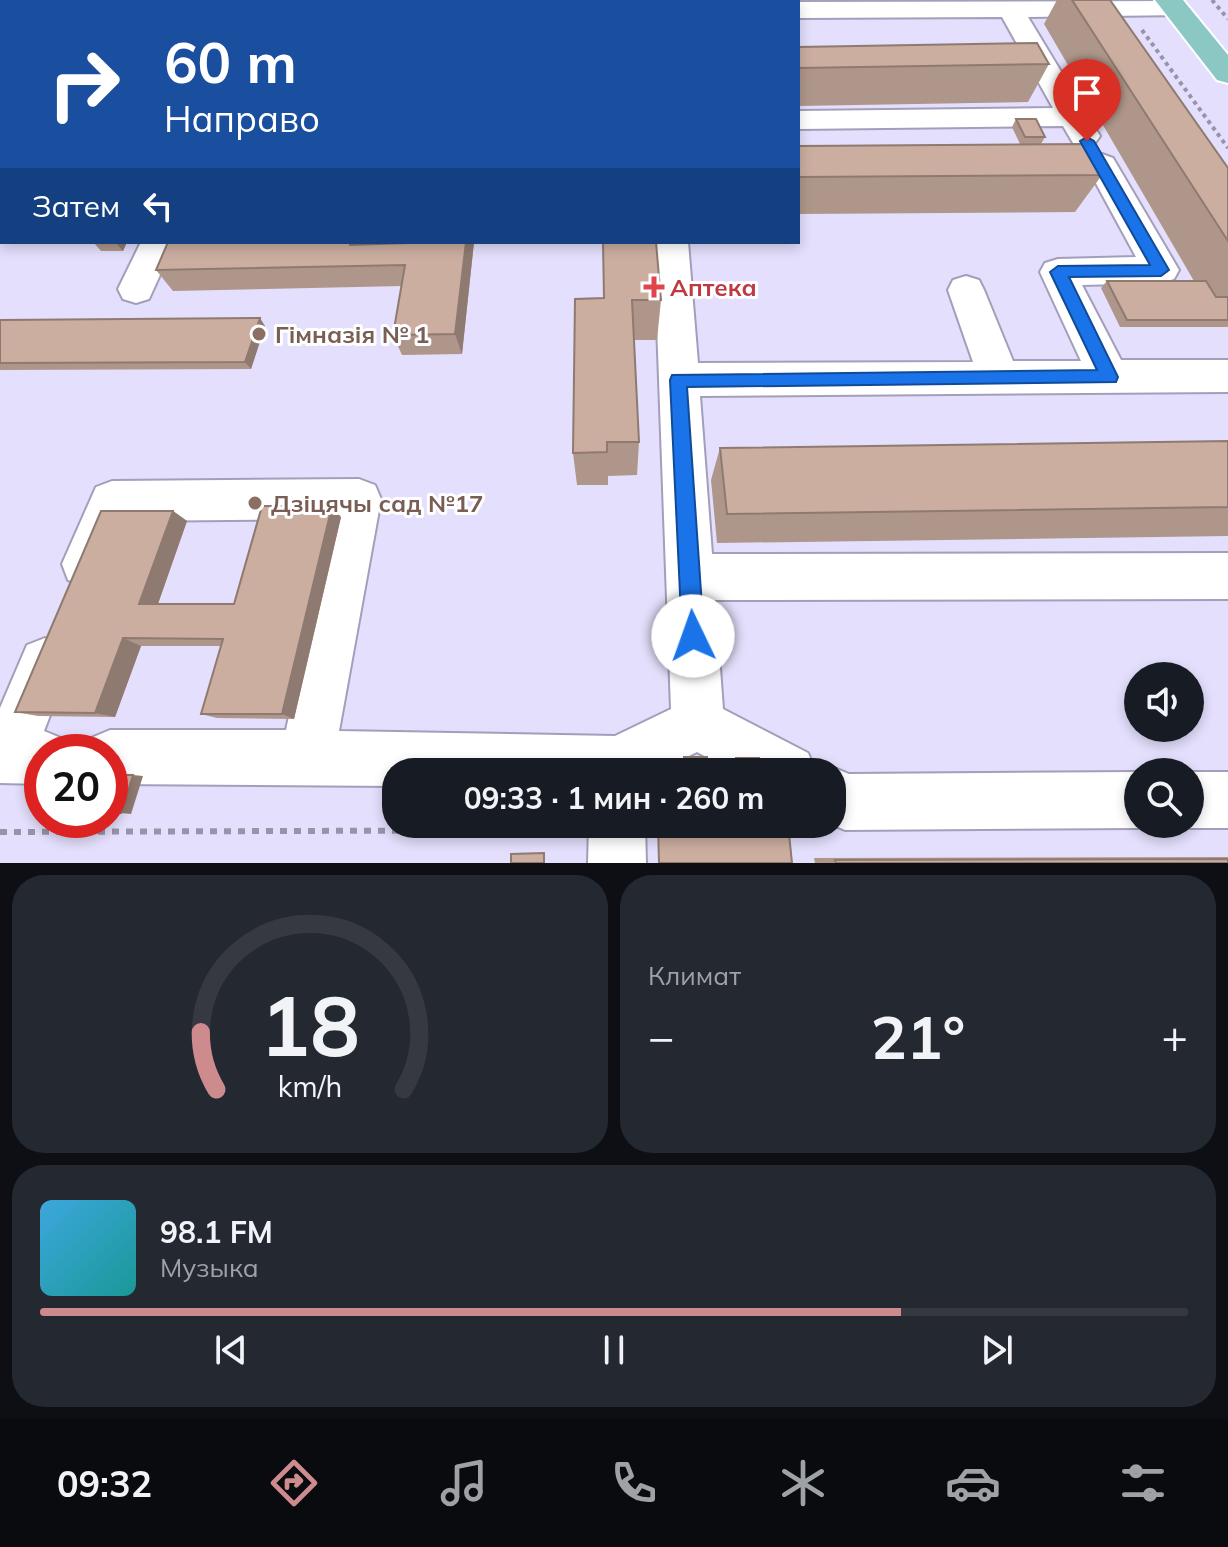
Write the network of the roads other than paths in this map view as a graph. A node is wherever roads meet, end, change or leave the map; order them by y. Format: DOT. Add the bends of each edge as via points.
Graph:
graph roads {
  1 [pos="1172,4"];
  2 [pos="1010,9"];
  3 [pos="800,10"];
  4 [pos="1228,74"];
  5 [pos="1073,117"];
  6 [pos="800,120"];
  7 [pos="1006,165"];
  8 [pos="1102,165"];
  9 [pos="157,244"];
  10 [pos="671,244"];
  11 [pos="136,289"];
  12 [pos="966,290"];
  13 [pos="1228,376"];
  14 [pos="999,377"];
  15 [pos="1109,377"];
  16 [pos="678,380"];
  17 [pos="1228,576"];
  18 [pos="690,577"];
  19 [pos="698,724"];
  20 [pos="128,757"];
  21 [pos="307,757"];
  22 [pos="24,758"];
  23 [pos="634,758"];
  24 [pos="762,758"];
  25 [pos="382,759"];
  26 [pos="1124,800"];
  27 [pos="1204,800"];
  28 [pos="1228,800"];
  29 [pos="846,802"];
  1 -- 2 [label="lane"];
  1 -- 4 [label="main road"];
  2 -- 3 [label="lane"];
  2 -- 5 [label="lane"];
  5 -- 6 [label="lane"];
  5 -- 8 [label="lane"];
  7 -- 8 [label="lane"];
  8 -- 15 [label="lane" via="1161,270 1058,272"];
  9 -- 11 [label="lane"];
  10 -- 16 [label="lane"];
  12 -- 14 [label="lane"];
  13 -- 15 [label="lane"];
  14 -- 15 [label="lane"];
  14 -- 16 [label="lane"];
  16 -- 18 [label="lane"];
  17 -- 18 [label="lane"];
  18 -- 19 [label="lane"];
  19 -- 23 [label="lane"];
  19 -- 24 [label="lane"];
  20 -- 21 [label="lane"];
  21 -- 22 [label="lane" via="359,499 112,501 6,758"];
  21 -- 25 [label="lane"];
  26 -- 29 [label="lane"];
  27 -- 28 [label="lane"];
}
